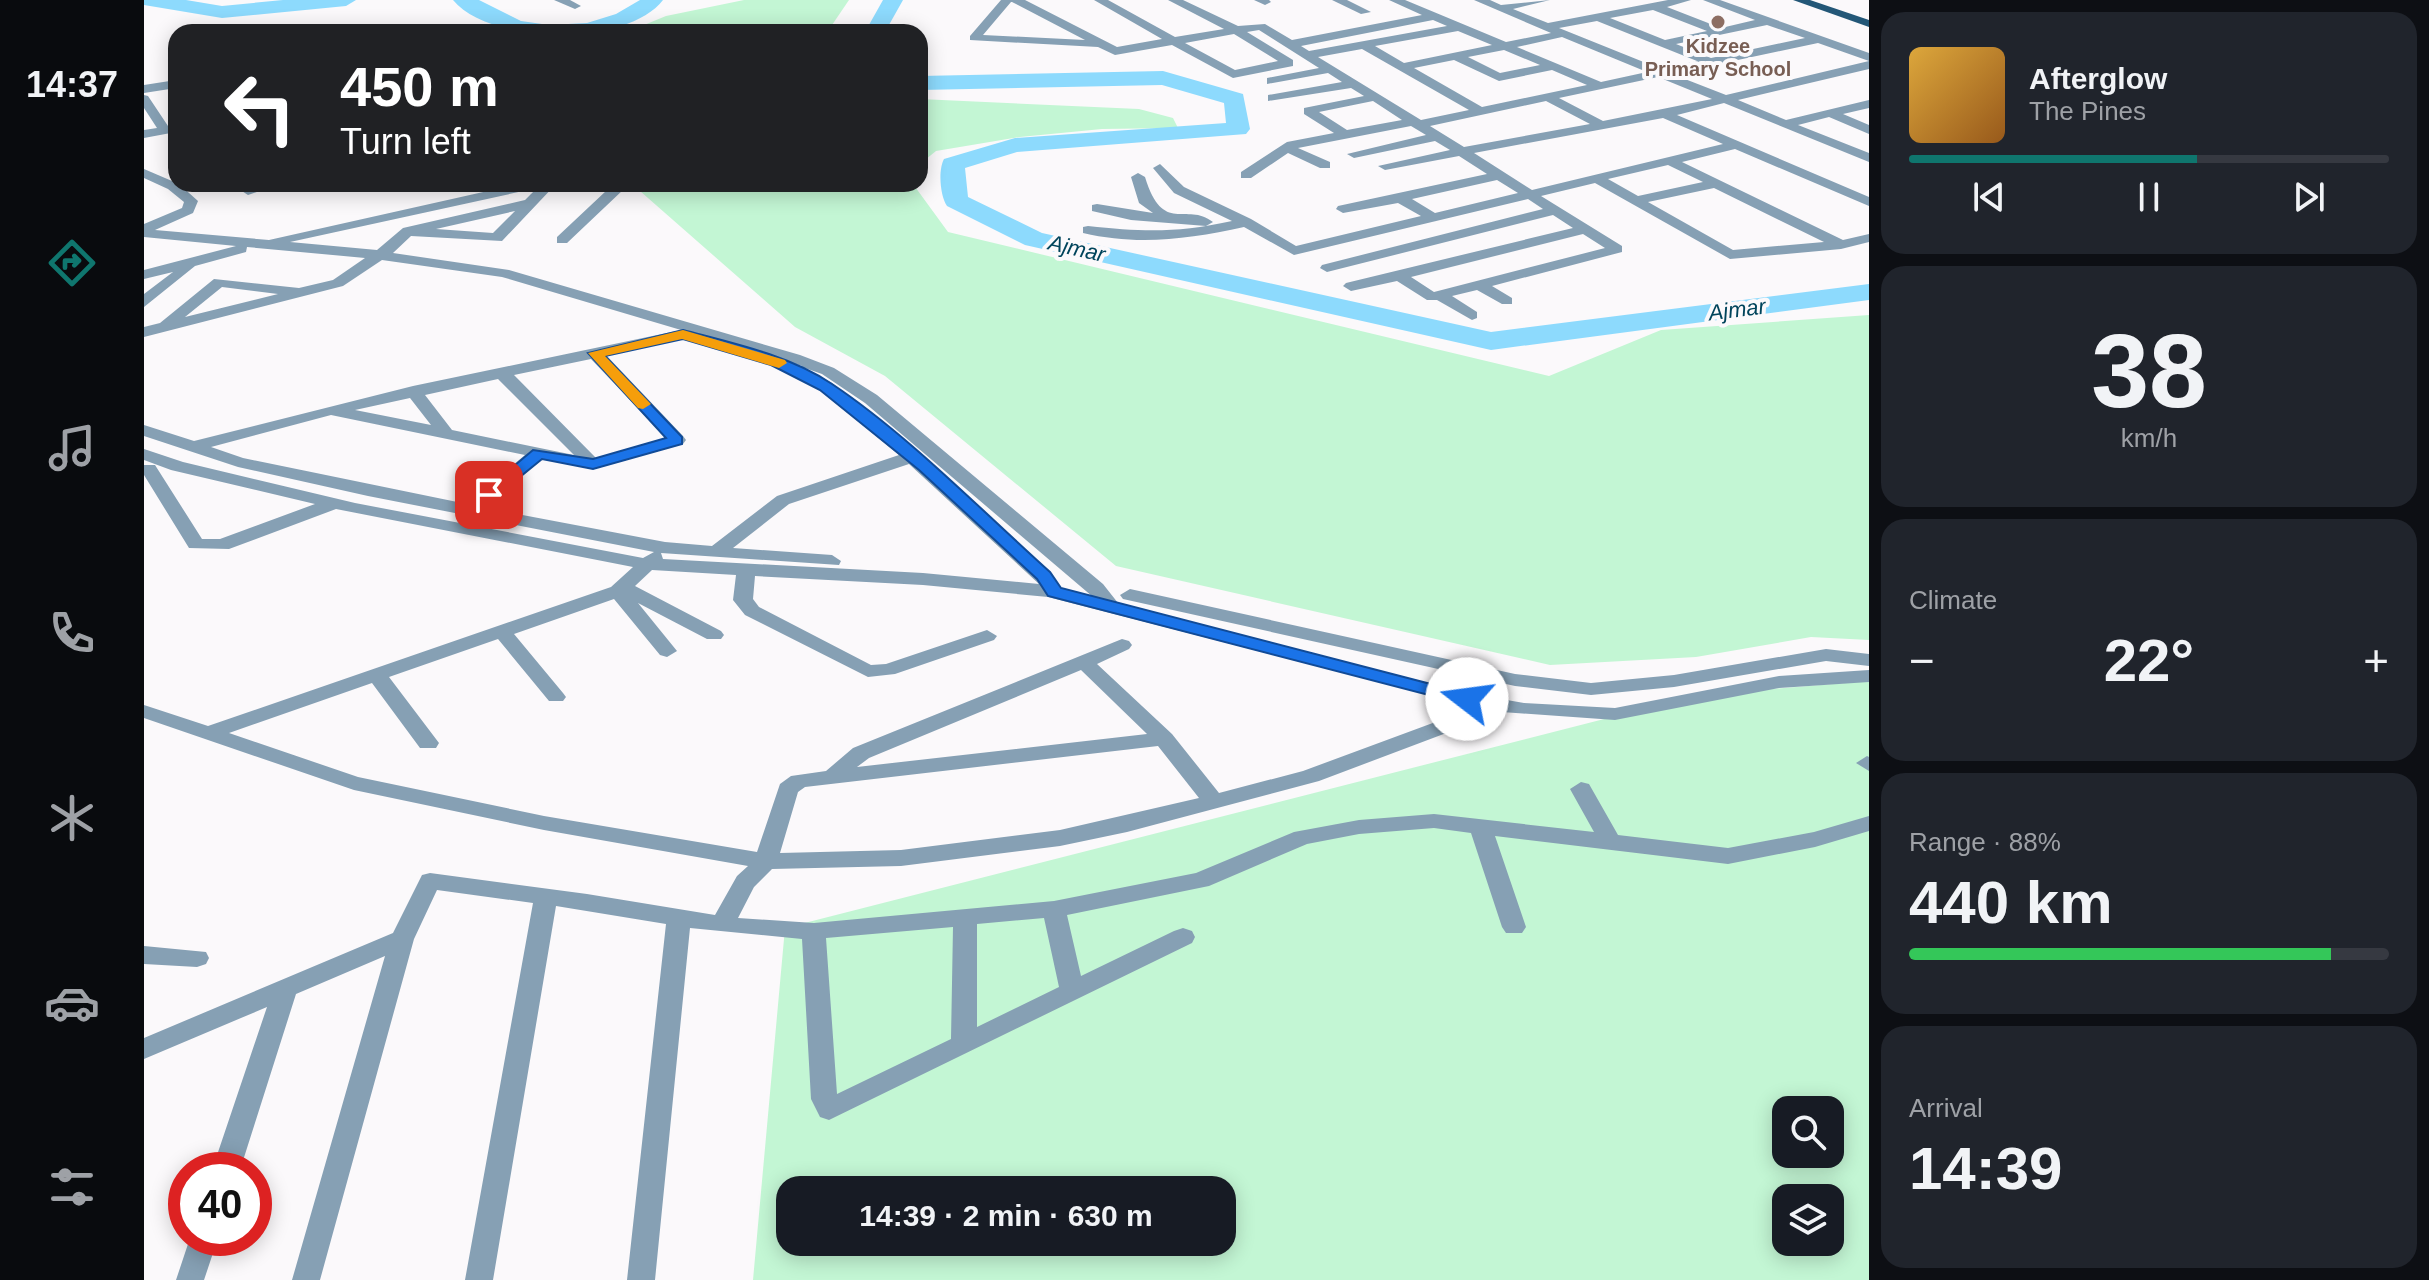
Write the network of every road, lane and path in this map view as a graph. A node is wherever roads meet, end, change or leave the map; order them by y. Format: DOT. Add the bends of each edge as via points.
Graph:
graph roads {
  1 [pos="560,0"];
  2 [pos="1007,0"];
  3 [pos="1016,0"];
  4 [pos="1100,0"];
  5 [pos="1174,0"];
  6 [pos="1338,0"];
  7 [pos="1395,0"];
  8 [pos="1480,0"];
  9 [pos="1544,0"];
  10 [pos="1685,0"];
  11 [pos="1709,0"];
  12 [pos="1799,0"];
  13 [pos="1821,0"];
  14 [pos="575,6"];
  15 [pos="1654,6"];
  16 [pos="1500,8"];
  17 [pos="1365,12"];
  18 [pos="1435,16"];
  19 [pos="1598,17"];
  20 [pos="1869,17"];
  21 [pos="1768,21"];
  22 [pos="1869,24"];
  23 [pos="1459,27"];
  24 [pos="1547,27"];
  25 [pos="1234,29"];
  26 [pos="1721,32"];
  27 [pos="1562,34"];
  28 [pos="1818,39"];
  29 [pos="1176,40"];
  30 [pos="1100,44"];
  31 [pos="1291,44"];
  32 [pos="1666,44"];
  33 [pos="1508,45"];
  34 [pos="1366,46"];
  35 [pos="1308,55"];
  36 [pos="1456,56"];
  37 [pos="1869,57"];
  38 [pos="1712,63"];
  39 [pos="1869,65"];
  40 [pos="1553,66"];
  41 [pos="1402,67"];
  42 [pos="1330,69"];
  43 [pos="1665,73"];
  44 [pos="1356,83"];
  45 [pos="168,85"];
  46 [pos="1601,86"];
  47 [pos="1241,87"];
  48 [pos="144,89"];
  49 [pos="1376,97"];
  50 [pos="1272,98"];
  51 [pos="144,99"];
  52 [pos="1551,99"];
  53 [pos="1725,99"];
  54 [pos="1869,104"];
  55 [pos="1333,105"];
  56 [pos="1482,112"];
  57 [pos="1830,113"];
  58 [pos="1664,114"];
  59 [pos="1418,123"];
  60 [pos="1598,123"];
  61 [pos="1784,124"];
  62 [pos="168,127"];
  63 [pos="168,129"];
  64 [pos="1370,129"];
  65 [pos="1869,130"];
  66 [pos="144,134"];
  67 [pos="1346,135"];
  68 [pos="1439,136"];
  69 [pos="1735,145"];
  70 [pos="1287,148"];
  71 [pos="1354,154"];
  72 [pos="1465,154"];
  73 [pos="1869,158"];
  74 [pos="1670,161"];
  75 [pos="1325,165"];
  76 [pos="1385,166"];
  77 [pos="1160,168"];
  78 [pos="144,173"];
  79 [pos="1246,175"];
  80 [pos="1499,175"];
  81 [pos="1138,177"];
  82 [pos="1596,178"];
  83 [pos="1718,183"];
  84 [pos="168,184"];
  85 [pos="180,192"];
  86 [pos="501,192"];
  87 [pos="541,192"];
  88 [pos="614,192"];
  89 [pos="1528,193"];
  90 [pos="1400,198"];
  91 [pos="1635,201"];
  92 [pos="1869,202"];
  93 [pos="528,204"];
  94 [pos="1097,208"];
  95 [pos="1343,209"];
  96 [pos="1556,210"];
  97 [pos="1426,217"];
  98 [pos="1169,221"];
  99 [pos="1246,222"];
  100 [pos="1584,229"];
  101 [pos="1088,230"];
  102 [pos="144,231"];
  103 [pos="408,231"];
  104 [pos="1457,235"];
  105 [pos="1345,237"];
  106 [pos="1869,238"];
  107 [pos="144,240"];
  108 [pos="562,240"];
  109 [pos="258,245"];
  110 [pos="1841,245"];
  111 [pos="236,250"];
  112 [pos="1492,251"];
  113 [pos="1375,256"];
  114 [pos="198,259"];
  115 [pos="372,259"];
  116 [pos="1327,268"];
  117 [pos="1526,271"];
  118 [pos="144,275"];
  119 [pos="1402,275"];
  120 [pos="1478,284"];
  121 [pos="144,285"];
  122 [pos="1351,286"];
  123 [pos="161,287"];
  124 [pos="309,293"];
  125 [pos="1439,295"];
  126 [pos="1507,301"];
  127 [pos="144,302"];
  128 [pos="1472,315"];
  129 [pos="165,325"];
  130 [pos="144,332"];
  131 [pos="683,334"];
  132 [pos="595,353"];
  133 [pos="501,372"];
  134 [pos="413,391"];
  135 [pos="331,410"];
  136 [pos="144,430"];
  137 [pos="446,434"];
  138 [pos="192,447"];
  139 [pos="538,453"];
  140 [pos="912,457"];
  141 [pos="147,462"];
  142 [pos="593,464"];
  143 [pos="335,503"];
  144 [pos="470,511"];
  145 [pos="665,548"];
  146 [pos="716,552"];
  147 [pos="646,564"];
  148 [pos="746,569"];
  149 [pos="1049,584"];
  150 [pos="620,589"];
  151 [pos="1102,596"];
  152 [pos="502,632"];
  153 [pos="714,635"];
  154 [pos="987,636"];
  155 [pos="1122,645"];
  156 [pos="667,651"];
  157 [pos="1869,660"];
  158 [pos="1084,662"];
  159 [pos="377,675"];
  160 [pos="1869,676"];
  161 [pos="556,697"];
  162 [pos="1498,706"];
  163 [pos="144,711"];
  164 [pos="208,733"];
  165 [pos="1164,739"];
  166 [pos="428,743"];
  167 [pos="832,777"];
  168 [pos="1581,789"];
  169 [pos="1214,802"];
  170 [pos="1869,823"];
  171 [pos="1480,826"];
  172 [pos="1609,839"];
  173 [pos="766,861"];
  174 [pos="546,897"];
  175 [pos="1054,909"];
  176 [pos="727,915"];
  177 [pos="965,917"];
  178 [pos="679,918"];
  179 [pos="1514,927"];
  180 [pos="814,931"];
  181 [pos="1183,937"];
  182 [pos="402,939"];
  183 [pos="144,955"];
  184 [pos="197,958"];
  185 [pos="285,989"];
  186 [pos="1072,992"];
  187 [pos="964,1044"];
  188 [pos="147,1053"];
  189 [pos="232,1152"];
  190 [pos="198,1256"];
  191 [pos="190,1280"];
  192 [pos="306,1280"];
  193 [pos="479,1280"];
  194 [pos="641,1280"];
  1 -- 14 [label="street"];
  2 -- 30 [label="street" via="974,38"];
  3 -- 30 [label="street"];
  4 -- 29 [label="street"];
  5 -- 25 [label="street"];
  6 -- 17 [label="street"];
  7 -- 18 [label="street"];
  8 -- 16 [label="street"];
  9 -- 16 [label="street"];
  10 -- 15 [label="street"];
  11 -- 21 [label="street"];
  12 -- 22 [label="main road"];
  13 -- 20 [label="main road"];
  15 -- 19 [label="street"];
  15 -- 26 [label="street"];
  16 -- 24 [label="street"];
  18 -- 23 [label="street"];
  18 -- 31 [label="street"];
  19 -- 24 [label="street"];
  19 -- 32 [label="street"];
  21 -- 26 [label="street"];
  21 -- 28 [label="street"];
  23 -- 33 [label="street"];
  23 -- 34 [label="street"];
  24 -- 27 [label="street"];
  25 -- 29 [label="street"];
  25 -- 29 [label="street" via="1289,63 1233,74"];
  25 -- 31 [label="street" via="1261,26"];
  26 -- 32 [label="street"];
  27 -- 33 [label="street"];
  27 -- 43 [label="street"];
  28 -- 37 [label="street"];
  28 -- 38 [label="street"];
  29 -- 30 [label="street" via="1115,51"];
  31 -- 35 [label="street"];
  32 -- 38 [label="street"];
  33 -- 36 [label="street"];
  33 -- 40 [label="street"];
  34 -- 35 [label="street"];
  34 -- 41 [label="street"];
  35 -- 42 [label="street"];
  36 -- 40 [label="street" via="1499,77"];
  36 -- 41 [label="street"];
  38 -- 43 [label="street"];
  39 -- 53 [label="street"];
  40 -- 46 [label="street"];
  41 -- 56 [label="street"];
  42 -- 44 [label="street"];
  42 -- 47 [label="street"];
  43 -- 46 [label="street"];
  43 -- 53 [label="street"];
  44 -- 49 [label="street"];
  44 -- 50 [label="street"];
  45 -- 48 [label="street"];
  46 -- 52 [label="street"];
  49 -- 55 [label="street"];
  49 -- 59 [label="street"];
  51 -- 62 [label="street"];
  52 -- 56 [label="street"];
  52 -- 60 [label="street"];
  53 -- 58 [label="street"];
  53 -- 61 [label="street"];
  54 -- 57 [label="street"];
  55 -- 64 [label="street"];
  55 -- 67 [label="street" via="1308,111"];
  56 -- 59 [label="street"];
  57 -- 61 [label="street"];
  57 -- 65 [label="street"];
  58 -- 60 [label="street"];
  58 -- 69 [label="street"];
  59 -- 64 [label="street"];
  59 -- 68 [label="street"];
  60 -- 72 [label="street"];
  61 -- 73 [label="street"];
  63 -- 66 [label="street"];
  64 -- 67 [label="street"];
  67 -- 70 [label="street"];
  68 -- 71 [label="street"];
  68 -- 72 [label="street"];
  69 -- 74 [label="street"];
  69 -- 92 [label="street"];
  70 -- 75 [label="street"];
  70 -- 79 [label="street"];
  72 -- 76 [label="street"];
  72 -- 80 [label="street"];
  74 -- 82 [label="street"];
  74 -- 83 [label="street"];
  77 -- 99 [label="street" via="1179,190"];
  78 -- 84 [label="street"];
  80 -- 89 [label="street"];
  80 -- 90 [label="street"];
  81 -- 98 [label="street" via="1146,203"];
  82 -- 89 [label="street"];
  82 -- 91 [label="street"];
  83 -- 91 [label="street"];
  83 -- 110 [label="street"];
  85 -- 102 [label="street" via="191,201 188,210"];
  86 -- 109 [label="street"];
  87 -- 93 [label="street"];
  88 -- 108 [label="street"];
  89 -- 96 [label="street"];
  89 -- 97 [label="street"];
  90 -- 95 [label="street"];
  90 -- 97 [label="street"];
  91 -- 110 [label="street" via="1730,255"];
  93 -- 103 [label="street"];
  93 -- 103 [label="street" via="497,238"];
  94 -- 98 [label="street"];
  96 -- 100 [label="street"];
  96 -- 104 [label="street"];
  97 -- 104 [label="street"];
  97 -- 105 [label="street"];
  98 -- 99 [label="street"];
  99 -- 101 [label="street" via="1151,237"];
  99 -- 105 [label="street" via="1294,251"];
  100 -- 112 [label="street"];
  100 -- 117 [label="street" via="1617,249"];
  102 -- 109 [label="street"];
  103 -- 115 [label="street"];
  104 -- 112 [label="street"];
  104 -- 113 [label="street"];
  105 -- 113 [label="street"];
  106 -- 110 [label="street"];
  107 -- 111 [label="street"];
  109 -- 111 [label="street"];
  109 -- 115 [label="street"];
  111 -- 114 [label="street"];
  111 -- 115 [label="street"];
  112 -- 117 [label="street"];
  112 -- 119 [label="street"];
  113 -- 116 [label="street"];
  113 -- 119 [label="street"];
  114 -- 118 [label="street"];
  114 -- 123 [label="street"];
  115 -- 124 [label="street" via="338,283"];
  115 -- 131 [label="street" via="489,277"];
  115 -- 151 [label="street" via="530,279 828,371 945,458"];
  117 -- 120 [label="street"];
  119 -- 122 [label="street"];
  119 -- 125 [label="street" via="1432,297"];
  120 -- 125 [label="street"];
  120 -- 126 [label="street"];
  121 -- 123 [label="street"];
  123 -- 127 [label="street"];
  124 -- 129 [label="street"];
  124 -- 129 [label="street" via="219,282"];
  125 -- 128 [label="street"];
  129 -- 130 [label="street"];
  131 -- 132 [label="street"];
  131 -- 140 [label="street" via="802,372"];
  132 -- 133 [label="street"];
  132 -- 142 [label="street" via="677,440"];
  133 -- 134 [label="street"];
  133 -- 142 [label="street"];
  134 -- 135 [label="street"];
  134 -- 137 [label="street"];
  135 -- 137 [label="street"];
  135 -- 138 [label="street"];
  136 -- 138 [label="street"];
  137 -- 139 [label="street"];
  138 -- 144 [label="street" via="325,482"];
  139 -- 142 [label="street"];
  139 -- 144 [label="street"];
  140 -- 146 [label="street" via="783,500"];
  140 -- 149 [label="street"];
  141 -- 143 [label="street"];
  141 -- 143 [label="street" via="196,544 222,545"];
  143 -- 147 [label="street"];
  144 -- 145 [label="street"];
  145 -- 146 [label="street"];
  145 -- 147 [label="street"];
  146 -- 149 [label="street"];
  147 -- 148 [label="street"];
  147 -- 150 [label="street"];
  148 -- 149 [label="street"];
  148 -- 154 [label="street" via="743,600 752,611 868,671 888,670"];
  149 -- 151 [label="street"];
  150 -- 152 [label="street"];
  150 -- 153 [label="street"];
  150 -- 156 [label="street"];
  151 -- 157 [label="street" via="1515,680 1591,689 1826,655"];
  151 -- 162 [label="street"];
  152 -- 159 [label="street"];
  152 -- 161 [label="street"];
  155 -- 158 [label="street"];
  158 -- 165 [label="street"];
  158 -- 167 [label="street" via="861,753"];
  159 -- 164 [label="street"];
  159 -- 166 [label="street"];
  160 -- 162 [label="street" via="1779,682 1615,714"];
  162 -- 169 [label="street" via="1311,776"];
  163 -- 164 [label="street"];
  164 -- 173 [label="street" via="354,783"];
  165 -- 167 [label="street"];
  165 -- 169 [label="street"];
  167 -- 173 [label="street" via="799,781 788,789"];
  168 -- 172 [label="street"];
  169 -- 173 [label="street" via="1060,838 901,858"];
  170 -- 172 [label="street" via="1728,856"];
  171 -- 172 [label="street"];
  171 -- 175 [label="street" via="1434,821 1323,831 1201,880"];
  171 -- 179 [label="street"];
  173 -- 176 [label="street" via="745,882"];
  174 -- 178 [label="street"];
  174 -- 182 [label="street" via="430,881"];
  174 -- 193 [label="street"];
  175 -- 177 [label="street"];
  175 -- 186 [label="street"];
  176 -- 178 [label="street"];
  176 -- 180 [label="street"];
  177 -- 180 [label="street"];
  177 -- 187 [label="street"];
  178 -- 194 [label="street"];
  180 -- 187 [label="street" via="824,1099 829,1110"];
  181 -- 186 [label="street"];
  182 -- 185 [label="street"];
  182 -- 192 [label="street"];
  183 -- 184 [label="street"];
  185 -- 188 [label="street"];
  185 -- 189 [label="street"];
  186 -- 187 [label="street"];
  190 -- 191 [label="street"];
}
